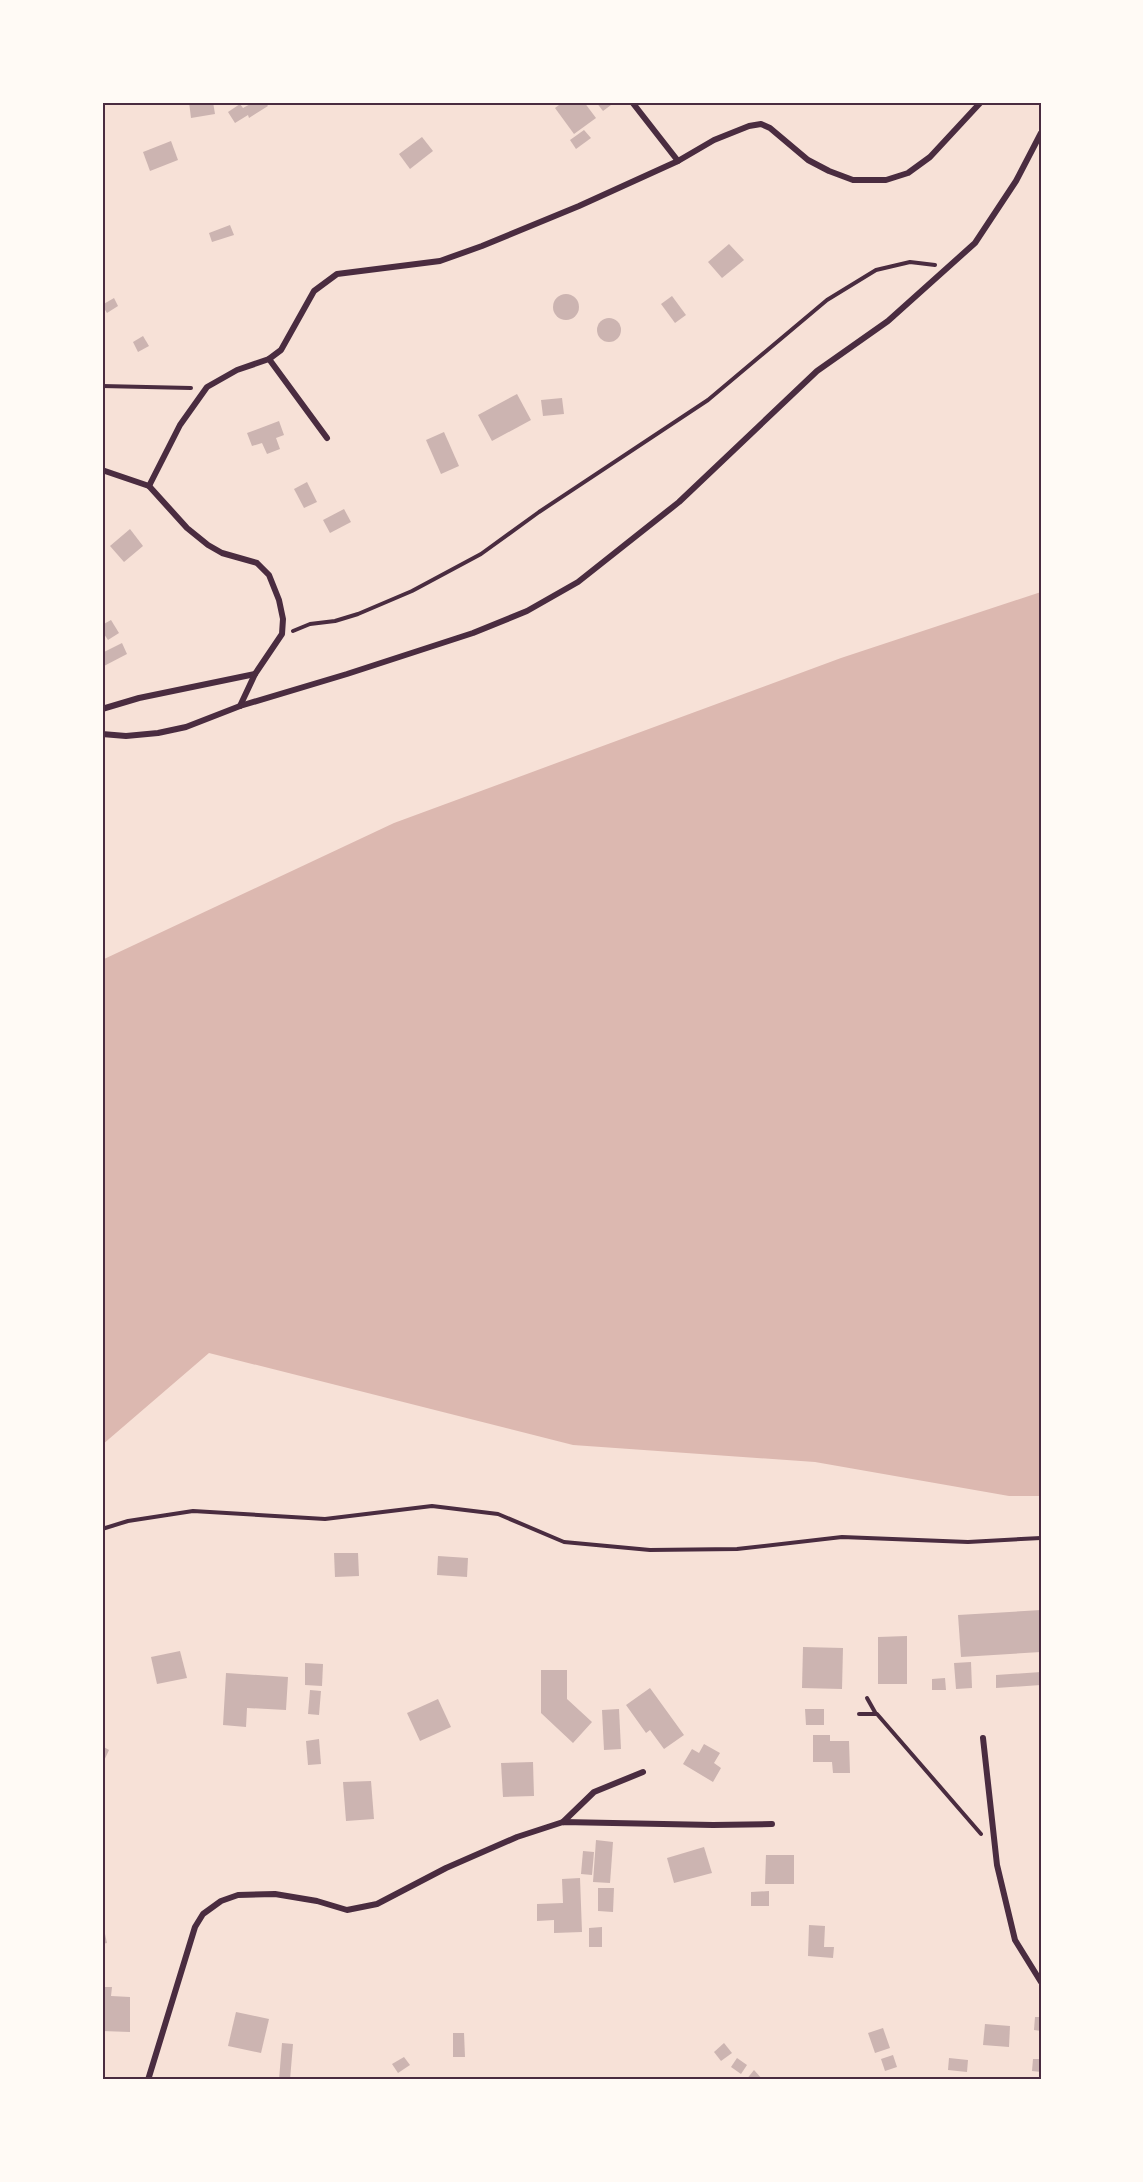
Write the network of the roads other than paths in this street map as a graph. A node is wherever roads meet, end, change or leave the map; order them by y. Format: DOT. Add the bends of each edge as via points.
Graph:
graph roads {
  1 [pos="632,102"];
  2 [pos="981,102"];
  3 [pos="1041,133"];
  4 [pos="678,161"];
  5 [pos="269,359"];
  6 [pos="327,438"];
  7 [pos="102,470"];
  8 [pos="149,486"];
  9 [pos="255,674"];
  10 [pos="240,706"];
  11 [pos="102,709"];
  12 [pos="102,734"];
  13 [pos="982,1738"];
  14 [pos="643,1772"];
  15 [pos="563,1822"];
  16 [pos="772,1824"];
  17 [pos="1041,1982"];
  18 [pos="148,2080"];
  1 -- 4 [label="street"];
  2 -- 4 [label="street" via="930,157 908,173 886,180 853,180 829,171 761,124 714,140"];
  3 -- 10 [label="street" via="1017,181 975,243 888,321 817,371 680,502 578,582 527,611 473,633"];
  4 -- 5 [label="street" via="440,261 338,274 314,291 290,337"];
  5 -- 6 [label="street"];
  5 -- 8 [label="street" via="237,370 207,387 180,425"];
  7 -- 8 [label="street"];
  8 -- 9 [label="street" via="208,545 264,568 276,589 282,634"];
  9 -- 10 [label="street"];
  9 -- 11 [label="street"];
  10 -- 12 [label="street" via="186,727 158,733"];
  13 -- 17 [label="street" via="995,1850 1015,1940"];
  14 -- 15 [label="street" via="594,1792"];
  15 -- 16 [label="street"];
  15 -- 18 [label="street" via="446,1868 377,1904 347,1910 317,1900 250,1893 221,1901 203,1914 195,1927"];
}
